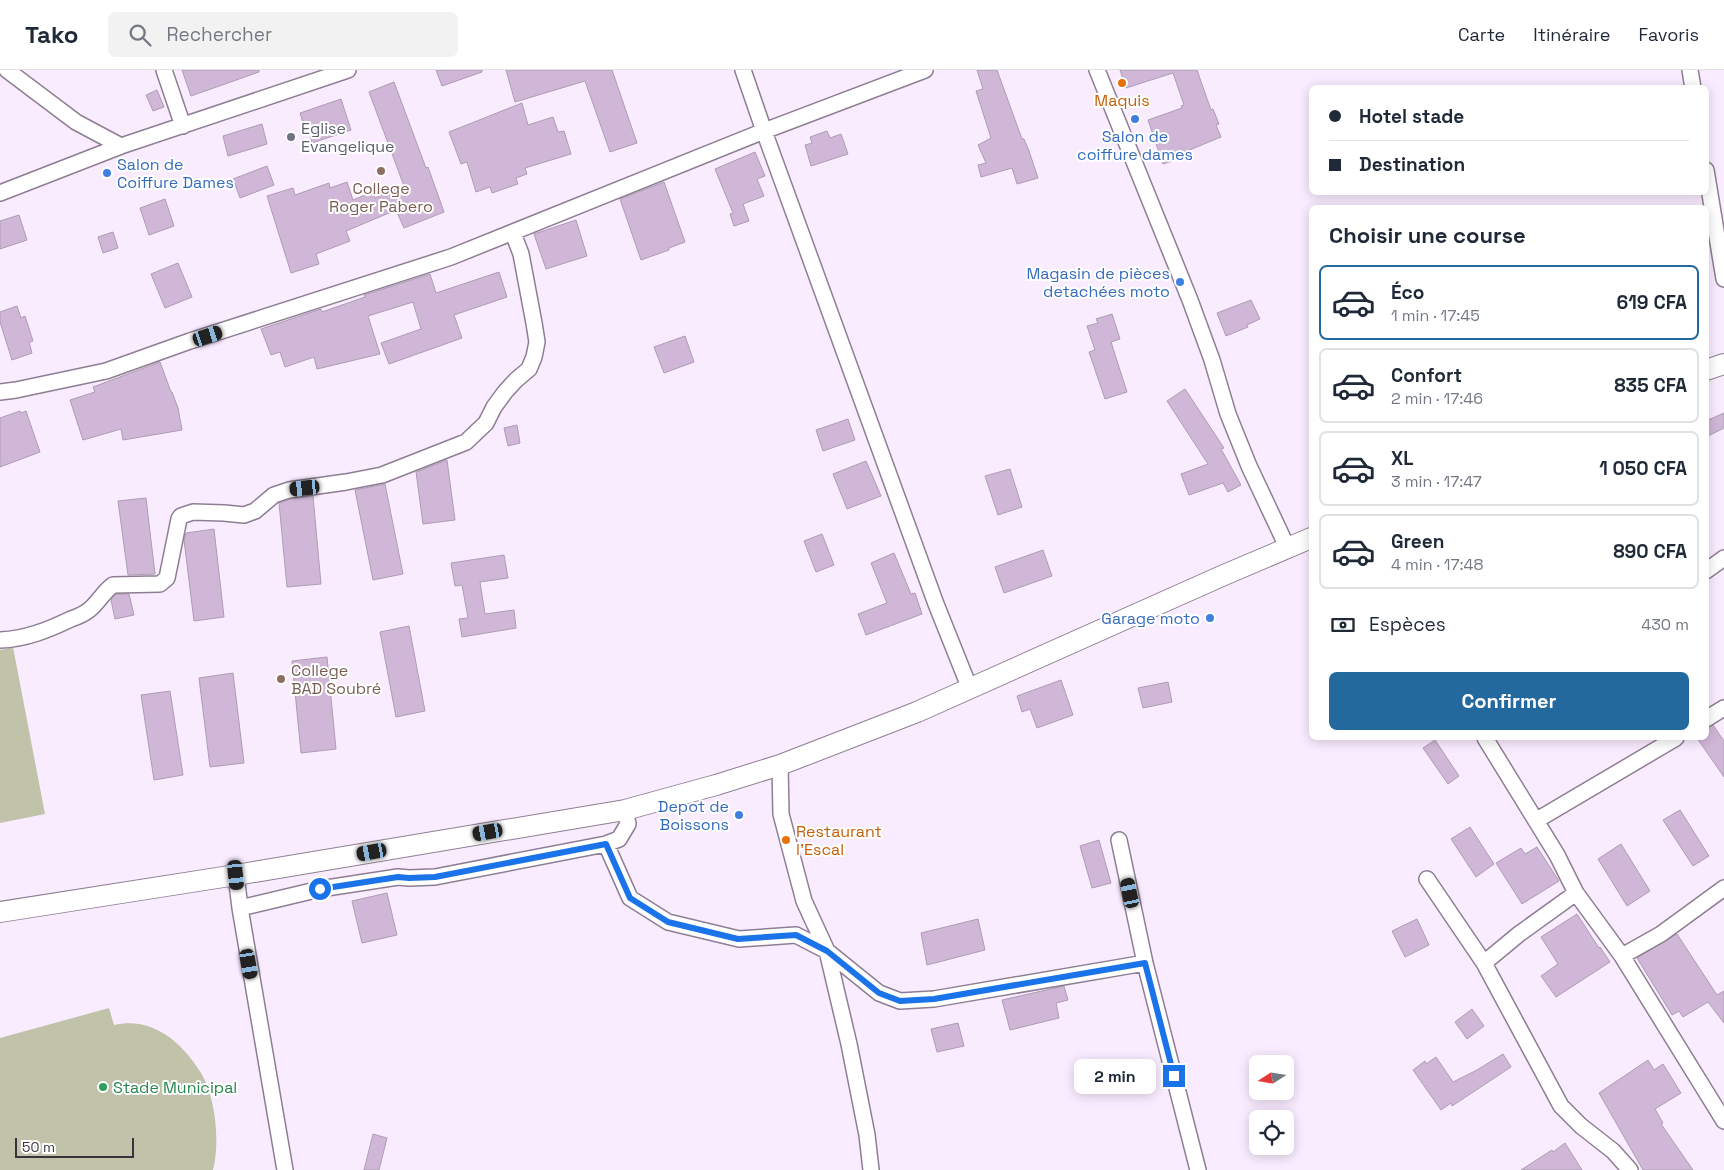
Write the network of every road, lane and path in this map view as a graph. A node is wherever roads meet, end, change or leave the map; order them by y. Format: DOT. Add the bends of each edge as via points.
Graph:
graph roads {
  1 [pos="7,70"];
  2 [pos="164,70"];
  3 [pos="348,70"];
  4 [pos="742,70"];
  5 [pos="925,70"];
  6 [pos="1097,70"];
  7 [pos="1690,70"];
  8 [pos="1692,85"];
  9 [pos="184,126"];
  10 [pos="764,131"];
  11 [pos="121,146"];
  12 [pos="1709,188"];
  13 [pos="0,193"];
  14 [pos="513,233"];
  15 [pos="1724,279"];
  16 [pos="1724,364"];
  17 [pos="1709,369"];
  18 [pos="0,392"];
  19 [pos="1309,539"];
  20 [pos="1288,549"];
  21 [pos="1724,558"];
  22 [pos="1709,569"];
  23 [pos="0,640"];
  24 [pos="970,689"];
  25 [pos="1724,708"];
  26 [pos="1709,717"];
  27 [pos="1486,740"];
  28 [pos="1673,740"];
  29 [pos="780,765"];
  30 [pos="624,810"];
  31 [pos="1537,820"];
  32 [pos="1119,840"];
  33 [pos="606,844"];
  34 [pos="236,875"];
  35 [pos="1427,879"];
  36 [pos="1724,888"];
  37 [pos="1576,893"];
  38 [pos="240,908"];
  39 [pos="0,912"];
  40 [pos="827,951"];
  41 [pos="1622,956"];
  42 [pos="1145,963"];
  43 [pos="1484,963"];
  44 [pos="1724,1121"];
  45 [pos="285,1170"];
  46 [pos="871,1170"];
  47 [pos="1198,1170"];
  48 [pos="1630,1170"];
  1 -- 11 [label="street" via="76,122"];
  2 -- 9 [label="street"];
  3 -- 9 [label="street"];
  4 -- 10 [label="street"];
  5 -- 10 [label="street"];
  6 -- 20 [label="street" via="1190,300 1228,414"];
  7 -- 8 [label="street"];
  9 -- 11 [label="street"];
  10 -- 14 [label="street"];
  10 -- 24 [label="street"];
  11 -- 13 [label="street"];
  12 -- 15 [label="street"];
  14 -- 18 [label="street" via="452,257 106,371"];
  14 -- 23 [label="street" via="534,323 537,342 534,357 529,370 504,392 486,423 466,442 382,475 289,490 274,495 255,511 244,515 193,512 181,516 167,578 160,584 113,585 88,612 44,632"];
  16 -- 17 [label="main road"];
  19 -- 20 [label="main road"];
  20 -- 24 [label="main road"];
  21 -- 22 [label="street"];
  24 -- 29 [label="main road"];
  25 -- 26 [label="street"];
  27 -- 31 [label="street"];
  28 -- 31 [label="street"];
  29 -- 30 [label="main road"];
  29 -- 40 [label="street" via="780,814 804,901"];
  30 -- 33 [label="street" via="628,824 619,839"];
  30 -- 34 [label="main road"];
  31 -- 37 [label="street"];
  32 -- 42 [label="street"];
  33 -- 38 [label="street" via="435,877 398,877 320,889"];
  33 -- 40 [label="street" via="630,898 668,922 738,939 796,935"];
  34 -- 38 [label="street"];
  34 -- 39 [label="main road"];
  35 -- 43 [label="street"];
  36 -- 41 [label="street" via="1661,934"];
  37 -- 41 [label="street"];
  37 -- 43 [label="street"];
  38 -- 45 [label="street"];
  40 -- 42 [label="street" via="879,993 900,1001 934,999"];
  40 -- 46 [label="street" via="849,1044"];
  41 -- 44 [label="street"];
  42 -- 47 [label="street"];
  43 -- 48 [label="street" via="1561,1106"];
}
